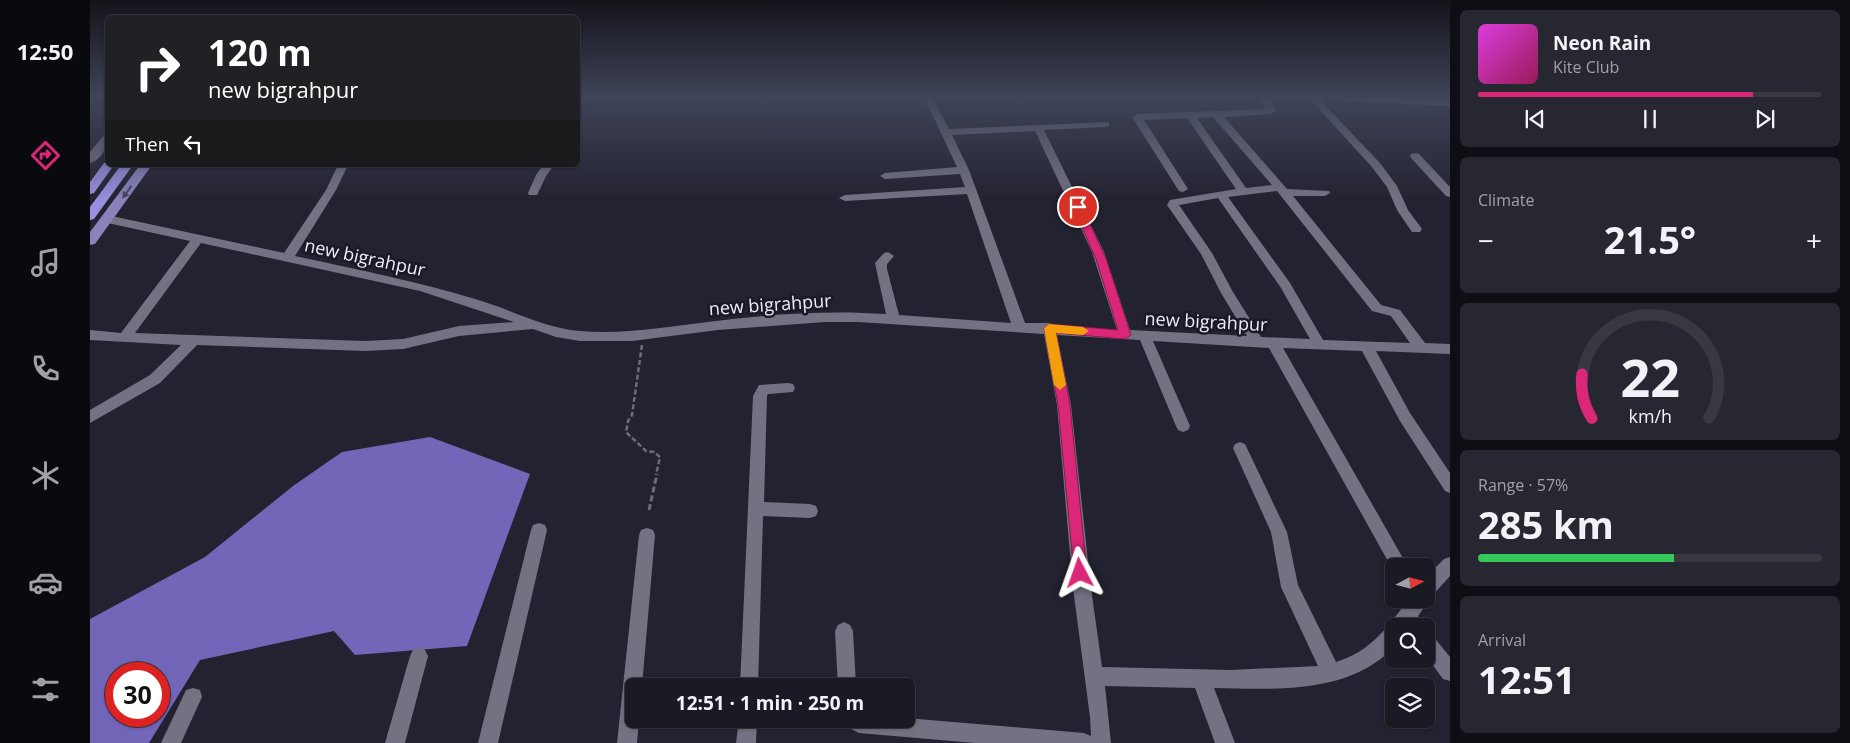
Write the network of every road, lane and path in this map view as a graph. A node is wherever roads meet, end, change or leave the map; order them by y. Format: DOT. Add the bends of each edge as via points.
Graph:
graph roads {
  1 [pos="946,132"];
  2 [pos="952,132"];
  3 [pos="1040,132"];
  4 [pos="1146,132"];
  5 [pos="1201,132"];
  6 [pos="1232,132"];
  7 [pos="1347,132"];
  8 [pos="105,141"];
  9 [pos="1415,156"];
  10 [pos="90,160"];
  11 [pos="107,167"];
  12 [pos="126,167"];
  13 [pos="145,167"];
  14 [pos="342,167"];
  15 [pos="547,167"];
  16 [pos="964,170"];
  17 [pos="885,176"];
  18 [pos="1183,189"];
  19 [pos="1282,189"];
  20 [pos="90,190"];
  21 [pos="970,190"];
  22 [pos="1243,191"];
  23 [pos="1325,192"];
  24 [pos="533,193"];
  25 [pos="1221,194"];
  26 [pos="1450,194"];
  27 [pos="845,198"];
  28 [pos="90,216"];
  29 [pos="107,219"];
  30 [pos="1416,229"];
  31 [pos="198,239"];
  32 [pos="90,241"];
  33 [pos="888,256"];
  34 [pos="287,258"];
  35 [pos="894,319"];
  36 [pos="532,324"];
  37 [pos="1019,326"];
  38 [pos="1049,328"];
  39 [pos="90,334"];
  40 [pos="644,334"];
  41 [pos="1125,335"];
  42 [pos="1144,335"];
  43 [pos="124,338"];
  44 [pos="193,341"];
  45 [pos="1257,342"];
  46 [pos="1273,343"];
  47 [pos="1319,344"];
  48 [pos="1366,346"];
  49 [pos="1421,347"];
  50 [pos="1450,349"];
  51 [pos="788,388"];
  52 [pos="90,417"];
  53 [pos="1183,426"];
  54 [pos="1240,448"];
  55 [pos="1450,486"];
  56 [pos="756,509"];
  57 [pos="649,510"];
  58 [pos="810,511"];
  59 [pos="539,530"];
  60 [pos="647,535"];
  61 [pos="1394,558"];
  62 [pos="1450,566"];
  63 [pos="1435,579"];
  64 [pos="844,631"];
  65 [pos="1385,644"];
  66 [pos="1435,653"];
  67 [pos="419,656"];
  68 [pos="1331,672"];
  69 [pos="1450,672"];
  70 [pos="1094,676"];
  71 [pos="749,678"];
  72 [pos="847,678"];
  73 [pos="1201,680"];
  74 [pos="193,697"];
  75 [pos="747,728"];
  76 [pos="915,728"];
  77 [pos="171,743"];
  78 [pos="395,743"];
  79 [pos="488,743"];
  80 [pos="627,743"];
  81 [pos="746,743"];
  82 [pos="1084,743"];
  83 [pos="1101,743"];
  84 [pos="1225,743"];
  1 -- 2 [label="street"];
  1 -- 16 [label="street"];
  3 -- 41 [label="street" via="1098,252"];
  4 -- 18 [label="street"];
  5 -- 22 [label="street"];
  6 -- 19 [label="street"];
  7 -- 30 [label="street" via="1392,186"];
  8 -- 10 [label="street"];
  9 -- 26 [label="street"];
  11 -- 20 [label="highway"];
  12 -- 28 [label="highway"];
  13 -- 29 [label="main road, one-way"];
  14 -- 34 [label="street"];
  15 -- 24 [label="street"];
  16 -- 17 [label="street"];
  16 -- 21 [label="street"];
  19 -- 22 [label="street"];
  19 -- 23 [label="street"];
  19 -- 49 [label="street" via="1377,308 1395,314"];
  21 -- 27 [label="street"];
  21 -- 37 [label="street"];
  22 -- 25 [label="street"];
  25 -- 45 [label="street" via="1180,200 1173,205 1206,253"];
  25 -- 47 [label="street" via="1286,286"];
  29 -- 31 [label="street, new bigrahpur"];
  29 -- 32 [label="main road"];
  31 -- 34 [label="street, new bigrahpur"];
  31 -- 43 [label="street"];
  33 -- 35 [label="street" via="881,263 881,269"];
  34 -- 36 [label="street, new bigrahpur" via="440,292"];
  35 -- 37 [label="street, new bigrahpur"];
  35 -- 40 [label="street, new bigrahpur" via="824,317 718,324"];
  36 -- 40 [label="street, new bigrahpur" via="580,336"];
  36 -- 44 [label="street" via="459,331 382,346"];
  37 -- 38 [label="street, new bigrahpur"];
  38 -- 41 [label="street, new bigrahpur"];
  38 -- 70 [label="street" via="1064,405"];
  39 -- 43 [label="street"];
  40 -- 57 [label="path" via="633,409 626,432 646,451 660,457"];
  41 -- 42 [label="street, new bigrahpur"];
  42 -- 45 [label="street, new bigrahpur"];
  42 -- 53 [label="street"];
  43 -- 44 [label="street"];
  44 -- 52 [label="street" via="155,379"];
  45 -- 46 [label="street, new bigrahpur"];
  46 -- 47 [label="street, new bigrahpur"];
  46 -- 61 [label="street"];
  47 -- 48 [label="street, new bigrahpur"];
  48 -- 49 [label="street, new bigrahpur"];
  48 -- 55 [label="street" via="1405,417"];
  49 -- 50 [label="street, new bigrahpur"];
  51 -- 56 [label="street" via="764,389 760,396"];
  54 -- 68 [label="street" via="1279,532 1290,587"];
  56 -- 58 [label="street"];
  56 -- 71 [label="street"];
  59 -- 79 [label="street"];
  60 -- 80 [label="street"];
  62 -- 63 [label="street"];
  64 -- 72 [label="street"];
  65 -- 68 [label="street" via="1363,661"];
  66 -- 69 [label="street"];
  67 -- 78 [label="street"];
  68 -- 73 [label="street" via="1297,678"];
  70 -- 73 [label="street"];
  70 -- 83 [label="street"];
  73 -- 84 [label="street"];
  74 -- 77 [label="street"];
  75 -- 81 [label="street"];
  76 -- 82 [label="street"];
}
